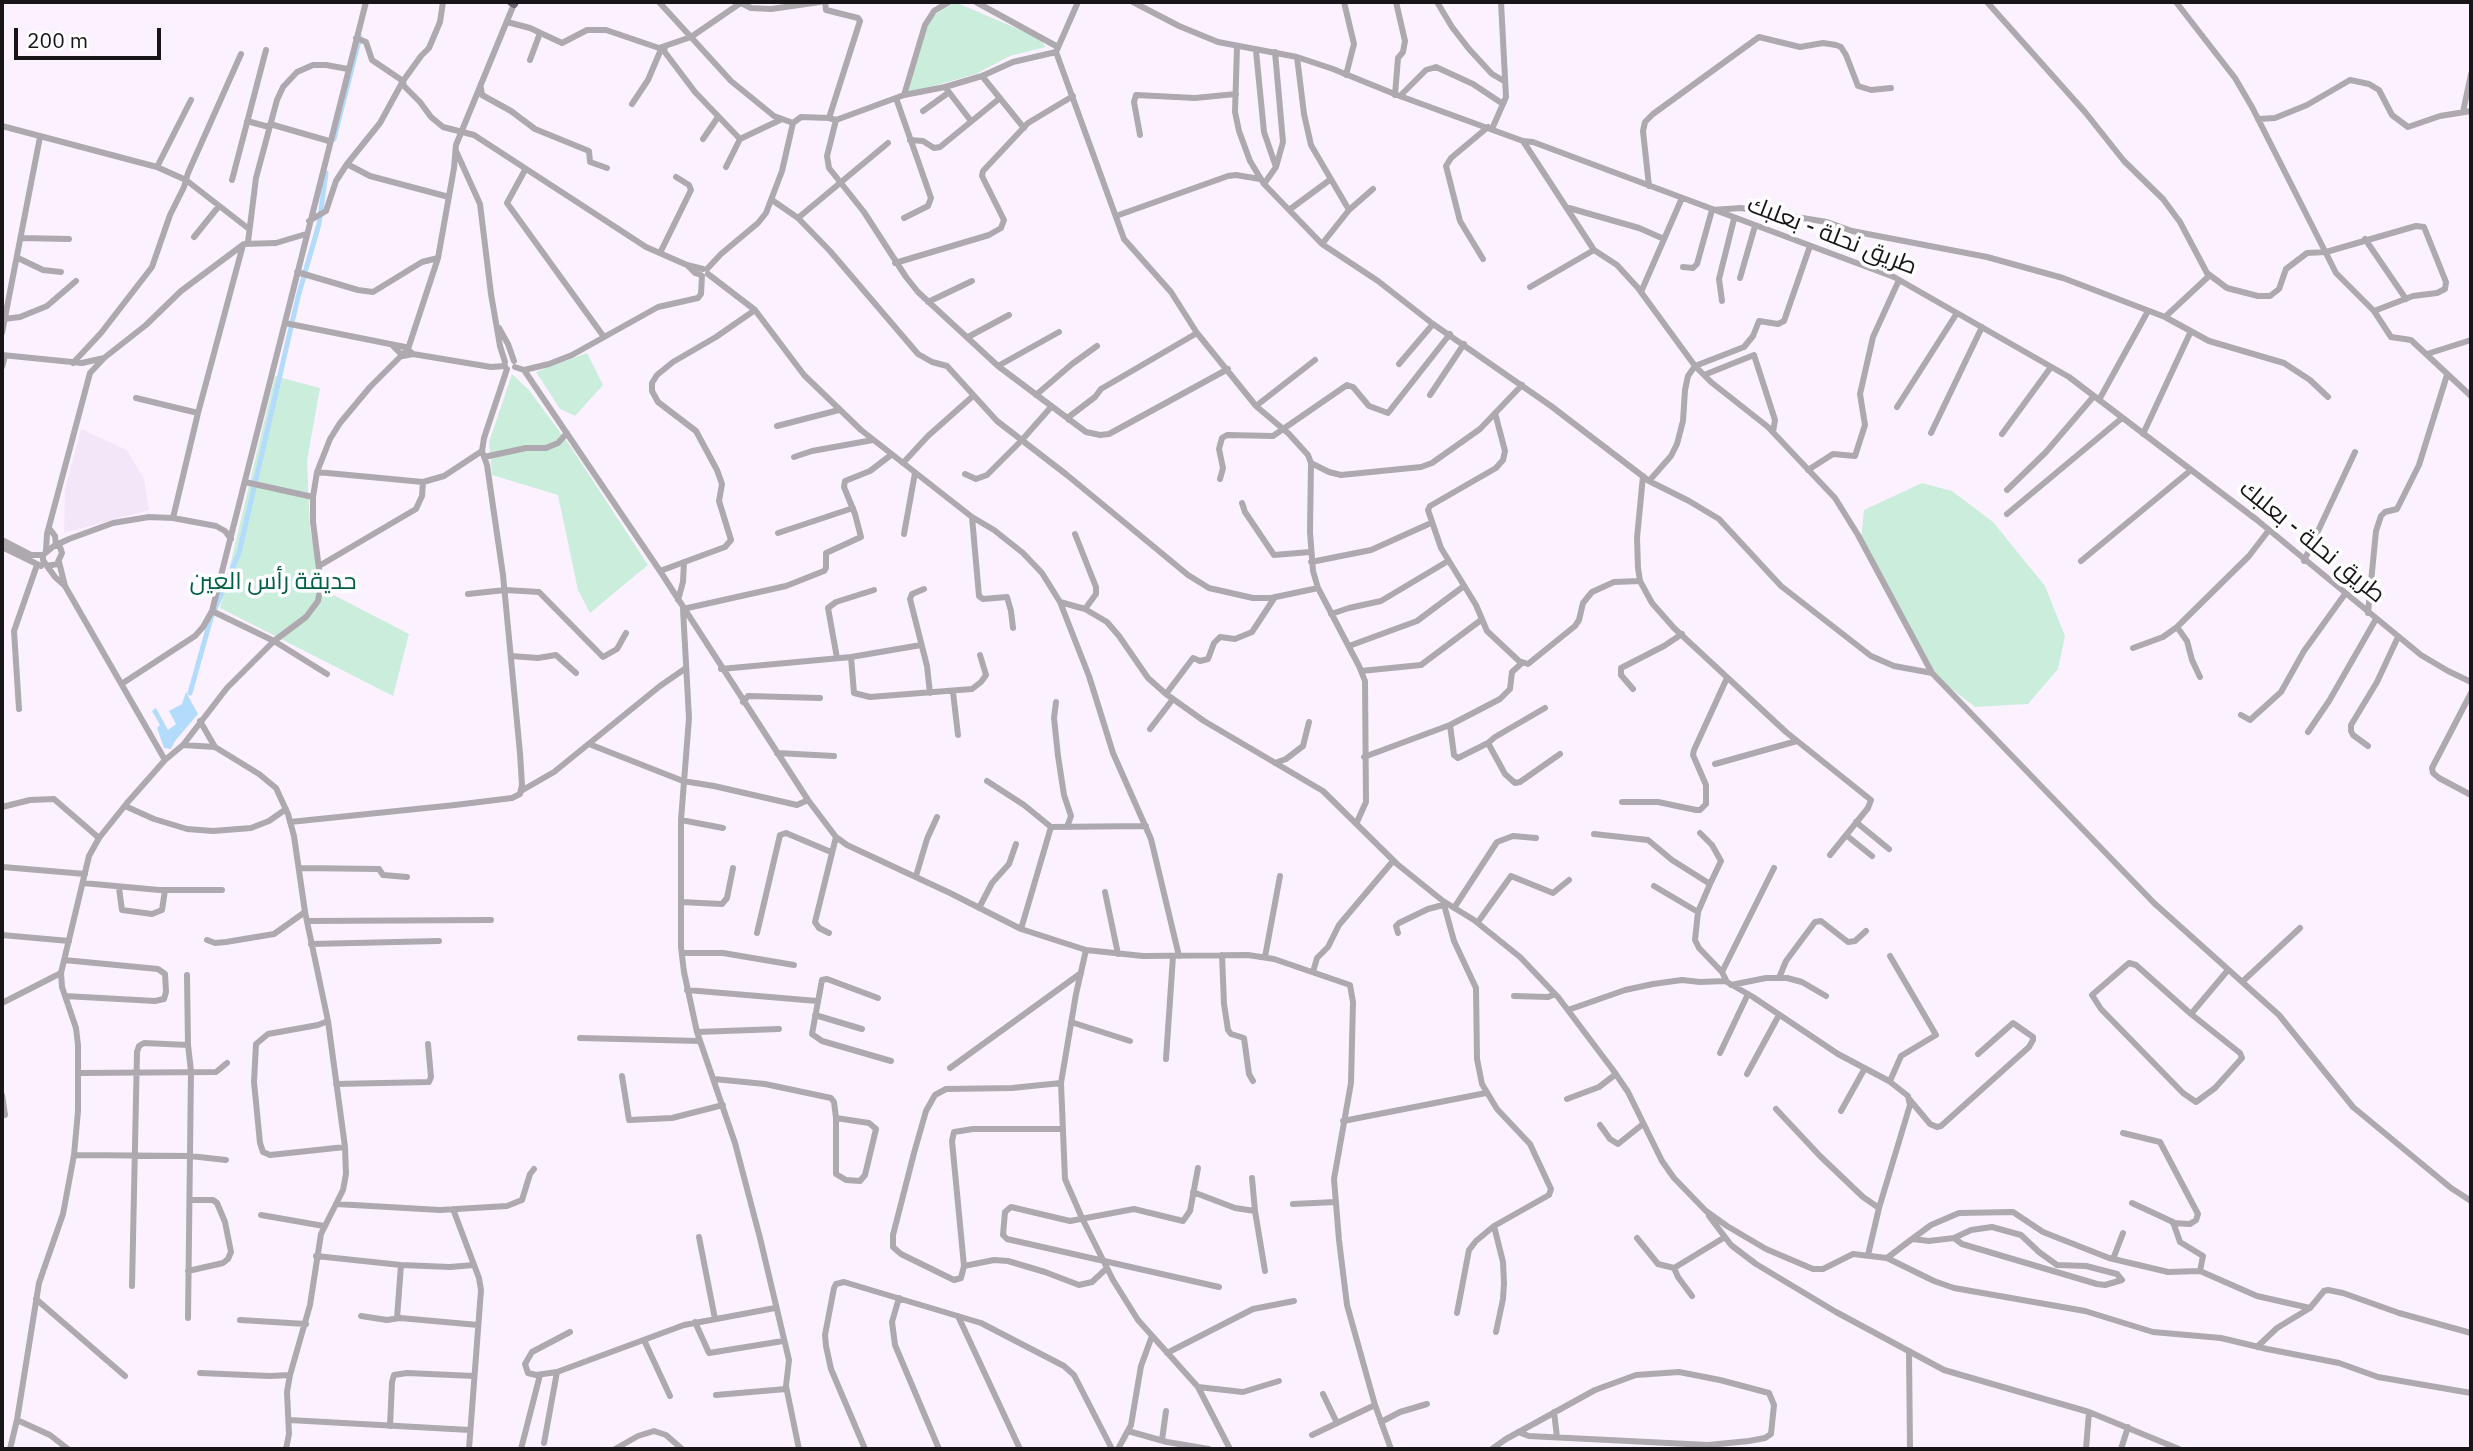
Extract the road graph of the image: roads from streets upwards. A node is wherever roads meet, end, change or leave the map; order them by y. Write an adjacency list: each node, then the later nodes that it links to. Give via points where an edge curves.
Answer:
1 (366, 2): 20 (street)
2 (443, 2): 34 (street, via 429,48)
3 (514, 2): 17 (street)
4 (659, 2): 19 (street)
5 (741, 2): 6 (street, via 751,8 771,9); 19 (street)
6 (822, 2): 50 (street, via 827,10 860,21)
7 (949, 2): 41 (street, via 934,11 925,25)
8 (976, 2): 24 (street)
9 (1078, 2): 24 (street)
10 (1344, 2): 31 (street, via 1354,44)
11 (1396, 2): 40 (street, via 1405,41 1398,58)
12 (1437, 2): 35 (street, via 1469,49)
13 (1501, 2): 35 (street)
14 (1987, 2): 122 (street, via 2124,161 2163,199)
15 (2176, 2): 51 (street, via 2235,78)
16 (1138, 3): 22 (street, طريق نحلة - بعلبك, via 1179,26)
17 (507, 22): 18 (street); 36 (street)
18 (540, 33): 21 (street, via 563,43 587,30 606,30); 29 (street)
19 (691, 37): 21 (street); 52 (street, via 731,81)
20 (361, 39): 30 (street); 34 (street, via 372,60)
21 (664, 47): 45 (street); 49 (street)
22 (1237, 47): 25 (street, طريق نحلة - بعلبك); 39 (street)
23 (266, 50): 53 (street)
24 (1057, 50): 33 (street); 42 (street)
25 (1256, 51): 26 (street, طريق نحلة - بعلبك); 74 (street, via 1264,132)
26 (1275, 52): 28 (street, طريق نحلة - بعلبك); 74 (street, via 1283,142)
27 (241, 54): 79 (street)
28 (1297, 57): 31 (street, طريق نحلة - بعلبك); 78 (street, via 1306,128)
29 (530, 60)
30 (348, 69): 56 (street, via 320,65 298,72 283,87); 67 (street)
31 (1346, 75): 40 (street, طريق نحلة - بعلبك)
32 (2471, 75): 48 (street)
33 (982, 76): 38 (street); 43 (street)
34 (403, 81): 60 (street, via 431,117); 71 (street, via 380,123)
35 (1504, 81): 46 (street)
36 (481, 86): 61 (street); 75 (street, via 482,95 535,129 589,151 590,162)
37 (1891, 88): 83 (street, via 1858,86 1846,55 1836,45 1800,47 1759,37 1645,122)
38 (947, 90): 41 (street); 47 (street); 54 (street)
39 (1236, 94): 62 (street, via 1136,95); 81 (street, via 1239,131)
40 (1398, 95): 46 (street, via 1426,69 1436,67); 59 (street, طريق نحلة - بعلبك)
41 (900, 96): 50 (street); 66 (street)
42 (1073, 96): 58 (street); 93 (street)
43 (1000, 98): 54 (street); 58 (street)
44 (191, 100): 72 (street)
45 (632, 104)
46 (1503, 104): 59 (street)
47 (923, 111)
48 (2467, 112): 51 (street, via 2408,127 2392,116 2379,90 2350,80 2307,105 2275,118)
49 (718, 117): 64 (street); 65 (street)
50 (832, 119): 55 (street, via 801,117); 82 (street, via 827,160)
51 (2258, 119): 110 (street)
52 (780, 120): 55 (street); 65 (street)
53 (247, 121): 56 (street); 80 (street)
54 (971, 121): 66 (street, via 938,148)
55 (793, 122): 87 (street)
56 (270, 125): 67 (street); 99 (street)
57 (2, 126): 63 (street)
58 (1024, 128): 116 (street, via 982,173 1004,220 1001,228)
59 (1490, 128): 68 (street, طريق نحلة - بعلبك); 114 (street, via 1446,166 1460,221)
60 (447, 129): 61 (street); 70 (street)
61 (462, 131): 70 (street); 76 (street)
62 (1140, 135)
63 (40, 137): 72 (street); 102 (street)
64 (703, 139)
65 (740, 139): 73 (street)
66 (910, 140): 95 (street, via 931,201)
67 (329, 141): 97 (street)
68 (1523, 141): 83 (street, طريق نحلة - بعلبك); 89 (street)
69 (888, 143): 82 (street)
70 (455, 146): 85 (street); 164 (street, via 480,204 500,346)
71 (347, 164): 85 (street, via 370,176); 97 (street, via 326,211)
72 (157, 167): 79 (street)
73 (726, 167)
74 (1276, 167): 81 (street)
75 (607, 168)
76 (526, 170): 111 (street); 147 (street, via 507,203)
77 (676, 177): 111 (street, via 691,189)
78 (1331, 179): 91 (street); 92 (street)
79 (186, 180): 88 (street); 161 (street, via 152,267)
80 (232, 180)
81 (1262, 182): 91 (street); 93 (street, via 1227,176)
82 (840, 183): 94 (street); 116 (street)
83 (1649, 186): 86 (street, طريق نحلة - بعلبك)
84 (1373, 189): 92 (street)
85 (449, 197): 113 (street)
86 (1682, 198): 90 (street, طريق نحلة - بعلبك); 104 (street)
87 (772, 200): 94 (street); 120 (street, via 758,223)
88 (219, 206): 99 (street); 101 (street)
89 (1567, 207): 104 (street); 109 (street)
90 (1712, 209): 96 (street, طريق نحلة - بعلبك); 117 (street, via 1697,264); 133 (street, via 1741,208 1820,221 1986,257 2063,278)
91 (1289, 210): 107 (street)
92 (1349, 210): 107 (street)
93 (1116, 216): 145 (street, via 1130,248 1171,292)
94 (798, 218): 177 (street, via 918,354 947,366)
95 (904, 218)
96 (1734, 219): 98 (street, طريق نحلة - بعلبك); 130 (street, via 1719,279)
97 (309, 221): 100 (street)
98 (1755, 226): 108 (street, طريق نحلة - بعلبك); 123 (street)
99 (249, 229): 106 (street)
100 (306, 234): 106 (street, via 276,243); 121 (street)
101 (194, 237)
102 (22, 238): 103 (street); 112 (street)
103 (69, 239)
104 (1664, 239): 128 (street)
105 (2365, 239): 110 (street); 129 (street); 129 (street, via 2424,227 2446,287 2442,292)
106 (246, 243): 158 (street, via 181,291); 186 (street)
107 (1322, 244): 140 (street)
108 (1810, 246): 124 (street, طريق نحلة - بعلبك); 154 (street, via 1784,321 1759,321 1749,343)
109 (1594, 250): 127 (street); 128 (street, via 1617,265)
110 (2326, 252): 122 (street, via 2312,252 2295,261 2270,296 2227,288); 134 (street, via 2336,273)
111 (660, 253): 120 (street, via 695,273)
112 (18, 258): 119 (street, via 43,270); 138 (street)
113 (438, 258): 115 (street); 118 (street)
114 (1483, 259)
115 (422, 262): 118 (street); 121 (street, via 373,292)
116 (895, 263): 131 (street)
117 (1683, 267)
118 (435, 269): 153 (street)
119 (61, 272)
120 (705, 273): 132 (street); 147 (street, via 698,298 659,307)
121 (303, 274): 139 (street)
122 (2209, 276): 137 (street)
123 (1740, 278)
124 (1899, 280): 135 (street, طريق نحلة - بعلبك); 205 (street, via 1873,337 1860,394 1865,425 1855,456 1833,454)
125 (76, 281): 138 (street, via 47,306)
126 (972, 281): 131 (street)
127 (1530, 287)
128 (1641, 292): 166 (street)
129 (2406, 299): 134 (street)
130 (1722, 301)
131 (928, 302): 148 (street)
132 (755, 310): 185 (street, via 797,366); 244 (street, via 673,362 652,383 658,402 696,431 722,484 719,501 730,543)
133 (2148, 311): 137 (street); 181 (street)
134 (2374, 311): 155 (street, via 2391,337 2408,338)
135 (1957, 313): 141 (street, طريق نحلة - بعلبك); 184 (street)
136 (1009, 315): 148 (street)
137 (2165, 317): 142 (street)
138 (4, 319): 143 (street)
139 (292, 324): 151 (street); 212 (street)
140 (1433, 324): 146 (street); 163 (street)
141 (1983, 327): 168 (street, طريق نحلة - بعلبك); 194 (street)
142 (2191, 331): 179 (street, via 2284,363); 196 (street)
143 (2, 332)
144 (1059, 332): 165 (street)
145 (1197, 333): 169 (street); 189 (street, via 1101,389)
146 (1450, 334): 150 (street); 191 (street, via 1388,413 1369,406 1349,384)
147 (604, 337): 170 (street, via 557,361)
148 (968, 337): 165 (street)
149 (2471, 340): 155 (street)
150 (1464, 344): 174 (street); 176 (street)
151 (393, 346): 153 (street); 157 (street)
152 (1097, 346): 175 (street)
153 (409, 348): 157 (street); 164 (street, via 491,367)
154 (1739, 350): 159 (street); 166 (street)
155 (2427, 354): 172 (street)
156 (3, 355): 161 (street); 167 (street)
157 (400, 356): 207 (street, via 340,423)
158 (104, 358): 162 (street); 171 (street)
159 (1743, 358): 173 (street); 192 (street, via 1753,355 1757,359 1775,420)
160 (1315, 360): 182 (street)
161 (73, 363): 162 (street)
162 (82, 363): 171 (street)
163 (1399, 364)
164 (509, 365): 170 (street); 200 (street, via 484,438)
165 (998, 366): 175 (street)
166 (1695, 366): 173 (street); 211 (street, via 1688,376 1677,444)
167 (2, 367)
168 (2051, 367): 181 (street, طريق نحلة - بعلبك); 195 (street)
169 (1228, 369): 182 (street); 189 (street, via 1109,434 1086,432)
170 (524, 370): 193 (street)
171 (90, 373): 225 (street)
172 (2447, 374): 178 (street); 265 (street, via 2419,465 2397,509 2381,516 2376,531)
173 (1704, 375): 192 (street)
174 (1522, 385): 187 (street); 211 (street)
175 (1036, 395): 183 (street)
176 (1430, 395)
177 (973, 396): 198 (street); 203 (street)
178 (2471, 396)
179 (2328, 397)
180 (136, 398): 186 (street)
181 (2096, 398): 188 (street, طريق نحلة - بعلبك); 214 (street)
182 (1256, 406): 191 (street)
183 (1051, 407): 189 (street); 198 (street)
184 (1897, 407)
185 (839, 410): 190 (street); 197 (street)
186 (198, 413): 221 (street)
187 (1495, 413): 204 (street, via 1446,455 1421,467 1341,475); 222 (street, via 1503,460 1430,506)
188 (2122, 418): 196 (street, طريق نحلة - بعلبك); 218 (street)
189 (1069, 420)
190 (777, 426)
191 (1283, 430): 204 (street); 210 (street, via 1273,436 1222,438)
192 (1773, 432): 205 (street)
193 (566, 433): 200 (street, via 546,448); 249 (street)
194 (1931, 433)
195 (2002, 434)
196 (2143, 434): 206 (street, طريق نحلة - بعلبك)
197 (873, 440): 201 (street); 202 (street)
198 (1022, 440): 209 (street, via 983,477); 259 (street, via 1201,584 1241,597)
199 (2355, 452): 242 (street)
200 (483, 454): 213 (street); 255 (street)
201 (891, 455): 203 (street); 217 (street, via 870,471 845,481)
202 (794, 457)
203 (903, 463): 208 (street)
204 (1311, 463): 236 (street)
205 (1808, 470): 289 (street, via 1850,520)
206 (2191, 470): 224 (street, طريق نحلة - بعلبك); 241 (street)
207 (317, 472): 213 (street); 215 (street)
208 (915, 473): 220 (street); 227 (street)
209 (965, 474)
210 (1220, 479)
211 (1646, 479): 250 (street, via 1637,538); 289 (street, via 1719,519 1781,586 1871,656)
212 (247, 482): 215 (street); 219 (street)
213 (423, 482): 248 (street, via 420,504 410,514)
214 (2007, 490)
215 (313, 496): 248 (street)
216 (1242, 503): 236 (street, via 1273,555)
217 (853, 508): 226 (street); 262 (street, via 860,538 826,553 824,571 786,586)
218 (2007, 514)
219 (236, 517): 223 (street); 231 (street)
220 (972, 517): 261 (street, via 1023,553); 270 (street, via 978,596 1007,597)
221 (173, 518): 223 (street); 229 (street, via 125,520)
222 (1431, 523): 240 (street); 245 (street, via 1371,551)
223 (216, 526): 231 (street)
224 (2269, 530): 242 (street, طريق نحلة - بعلبك); 269 (street, via 2249,556)
225 (51, 531): 230 (street); 233 (street); 238 (street)
226 (778, 533)
227 (904, 534)
228 (1075, 534): 263 (street, via 1096,587)
229 (78, 536): 230 (street); 239 (street)
230 (69, 538): 233 (street)
231 (231, 538): 264 (street)
232 (2, 540): 235 (street)
233 (56, 545): 238 (street); 239 (street)
234 (2, 547): 235 (street)
235 (16, 551): 237 (street, via 11,556); 238 (street); 246 (street)
236 (1310, 552): 245 (street)
237 (2, 553)
238 (45, 553): 247 (street)
239 (62, 553): 243 (street)
240 (1448, 561): 252 (street); 266 (street, via 1381,601)
241 (2081, 561)
242 (2305, 561): 258 (street, طريق نحلة - بعلبك)
243 (59, 562): 247 (street); 251 (street)
244 (684, 562): 249 (street); 260 (street)
245 (1311, 562): 253 (street)
246 (37, 565): 247 (street); 305 (street, via 14,631)
247 (46, 565): 251 (street)
248 (319, 566): 275 (street, via 321,586 314,607)
249 (660, 571): 260 (street)
250 (1640, 581): 273 (street, via 1651,603); 284 (street, via 1614,582 1592,592 1575,626 1531,662)
251 (65, 586): 294 (street)
252 (1464, 586): 268 (street); 278 (street, via 1417,621)
253 (1318, 588): 259 (street); 266 (street)
254 (924, 589): 277 (street, via 910,599)
255 (505, 590): 257 (street); 272 (street, via 540,592 603,657 617,649); 281 (street)
256 (874, 590): 283 (street, via 828,608)
257 (468, 594)
258 (2345, 594): 265 (street, طريق نحلة - بعلبك); 306 (street, via 2281,692 2250,720)
259 (1275, 597): 298 (street, via 1252,632 1235,639 1220,637 1208,659 1200,662 1193,658)
260 (678, 600): 262 (street)
261 (1060, 602): 263 (street); 342 (street, via 1113,753)
262 (683, 609): 271 (street); 276 (street)
263 (1085, 609): 298 (street, via 1107,622 1148,678)
264 (212, 611): 275 (street); 294 (street, via 195,636)
265 (2368, 613): 267 (street, طريق نحلة - بعلبك)
266 (1331, 614): 278 (street)
267 (2376, 619): 274 (street, طريق نحلة - بعلبك); 311 (street)
268 (1481, 620): 284 (street); 287 (street, via 1421,665)
269 (2177, 626): 279 (street, via 2163,637); 291 (street, via 2188,641)
270 (1013, 628)
271 (698, 632): 276 (street); 286 (street)
272 (626, 633)
273 (1682, 634): 292 (street); 295 (street, via 1621,668)
274 (2398, 637): 293 (street, طريق نحلة - بعلبك, via 2434,664); 317 (street, via 2351,725 2353,735)
275 (270, 639): 290 (street); 307 (street)
276 (684, 639): 285 (street)
277 (921, 645): 282 (street); 297 (street)
278 (1349, 646): 287 (street)
279 (2133, 648)
280 (980, 655): 296 (street, via 986,676 972,689)
281 (511, 656): 288 (street, via 556,655); 328 (street)
282 (851, 657): 283 (street); 297 (street, via 857,695)
283 (837, 658): 286 (street)
284 (1522, 663): 309 (street, via 1511,674 1504,695)
285 (686, 668): 314 (street); 326 (street, via 689,718)
286 (721, 669): 302 (street)
287 (1361, 671): 322 (street, via 1365,681)
288 (576, 673)
289 (1932, 673): 401 (street, via 2154,903)
290 (327, 674)
291 (2200, 677)
292 (1727, 678): 313 (street); 331 (street, via 1693,750 1706,785 1706,804 1696,810 1658,802)
293 (2471, 682)
294 (123, 683): 323 (street)
295 (1633, 689)
296 (953, 692): 297 (street); 312 (street)
297 (930, 693)
298 (1166, 694): 301 (street)
299 (2471, 694): 329 (street, via 2432,768 2433,774)
300 (820, 698): 302 (street, via 748,696)
301 (1173, 699): 310 (street); 324 (street)
302 (743, 702): 319 (street)
303 (1056, 702): 341 (street, via 1063,795 1071,816)
304 (1545, 708): 315 (street)
305 (19, 709)
306 (2241, 715)
307 (200, 721): 316 (street); 318 (street)
308 (1309, 722): 324 (street, via 1303,746)
309 (1450, 725): 315 (street, via 1455,757); 322 (street)
310 (1150, 729)
311 (2308, 732)
312 (958, 735)
313 (1797, 741): 325 (street); 339 (street, via 1871,800)
314 (589, 744): 326 (street); 328 (street)
315 (1488, 744): 320 (street, via 1515,783)
316 (183, 745): 318 (street); 323 (street)
317 (2368, 746)
318 (215, 747): 334 (street, via 270,782)
319 (777, 753): 321 (street); 330 (street)
320 (1560, 754)
321 (834, 756)
322 (1364, 757): 338 (street, via 1366,802)
323 (165, 760): 332 (street)
324 (1275, 763): 338 (street, via 1323,790)
325 (1715, 764)
326 (683, 781): 330 (street, via 797,805); 336 (street)
327 (987, 781): 340 (street)
328 (521, 791): 337 (street, via 517,797 455,806)
329 (2471, 794)
330 (808, 800): 347 (street)
331 (1622, 802)
332 (125, 806): 334 (street, via 165,822 213,831 251,828); 348 (street)
333 (2, 807): 348 (street, via 54,799)
334 (286, 809): 337 (street)
335 (937, 817): 361 (street)
336 (681, 820): 343 (street); 372 (street)
337 (290, 821): 357 (street)
338 (1357, 822): 355 (street)
339 (1856, 822): 346 (street); 351 (street)
340 (1051, 827): 341 (street); 382 (street)
341 (1067, 827): 342 (street)
342 (1146, 827): 395 (street)
343 (723, 828)
344 (1700, 833): 366 (street, via 1721,860)
345 (1594, 834): 366 (street, via 1648,840)
346 (1846, 835): 353 (street); 354 (street)
347 (836, 836): 352 (street); 361 (street)
348 (99, 838): 360 (street)
349 (1536, 838): 375 (street, via 1513,835 1497,842)
350 (1016, 844): 374 (street, via 1009,864)
351 (1889, 849)
352 (831, 852): 384 (street, via 786,833 779,835); 385 (street, via 815,922)
353 (1830, 855)
354 (1872, 856)
355 (1394, 861): 373 (street); 402 (street, via 1339,925)
356 (3, 867): 360 (street)
357 (299, 868): 363 (street, via 379,869 383,876); 376 (street)
358 (733, 868): 372 (street, via 722,904)
359 (1774, 868): 403 (street)
360 (85, 874): 365 (street)
361 (916, 876): 374 (street)
362 (1280, 876): 398 (street)
363 (407, 877)
364 (1569, 880): 380 (street, via 1553,893 1511,876)
365 (83, 883): 368 (street); 389 (street)
366 (1710, 884): 377 (street)
367 (1654, 886): 377 (street)
368 (119, 888): 369 (street); 369 (street, via 122,910 152,914 162,910)
369 (165, 890): 370 (street)
370 (222, 890)
371 (1105, 892): 394 (street)
372 (681, 902): 393 (street)
373 (1443, 903): 375 (street); 386 (street, via 1399,923); 451 (street, via 1457,949 1476,988 1476,1059)
374 (979, 908): 382 (street)
375 (1454, 908): 380 (street)
376 (305, 912): 379 (street); 388 (street, via 274,934 215,943)
377 (1698, 912): 403 (street, via 1696,944)
378 (491, 920): 379 (street)
379 (307, 921): 391 (street)
380 (1478, 922): 411 (street)
381 (2300, 928): 408 (street)
382 (1021, 929): 392 (street)
383 (1866, 931): 407 (street, via 1848,942 1821,921 1815,922)
384 (757, 933)
385 (829, 933)
386 (1398, 933)
387 (2, 935): 389 (street)
388 (207, 940)
389 (69, 941): 399 (street)
390 (439, 941): 391 (street)
391 (311, 944): 423 (street)
392 (1086, 950): 394 (street); 405 (street)
393 (682, 953): 400 (street, via 723,953); 410 (street)
394 (1118, 954): 395 (street)
395 (1176, 956): 396 (street); 435 (street)
396 (1222, 956): 398 (street); 447 (street, via 1228,1030 1244,1038)
397 (1890, 956): 448 (street, via 1936,1034 1901,1056)
398 (1265, 957): 402 (street)
399 (64, 960): 404 (street); 413 (street, via 158,969 164,974 166,992 164,999 155,1001)
400 (794, 965)
401 (2228, 970): 408 (street); 420 (street)
402 (1313, 972): 460 (street, via 1350,985 1352,990 1351,1083)
403 (1722, 972): 409 (street)
404 (61, 974): 413 (street); 418 (street)
405 (1081, 974): 424 (street); 438 (street)
406 (187, 975): 432 (street)
407 (1779, 978): 409 (street); 415 (street, via 1802,982)
408 (2242, 982): 475 (street, via 2295,1032 2353,1107)
409 (1728, 983): 412 (street); 419 (street, via 1653,984)
410 (687, 990): 417 (street); 427 (street)
411 (1555, 994): 414 (street); 419 (street)
412 (1748, 994): 422 (street); 433 (street)
413 (65, 996): 442 (street, via 76,1028)
414 (1514, 996)
415 (1826, 996)
416 (878, 998): 417 (street, via 824,979)
417 (817, 1002): 421 (street)
418 (2, 1003)
419 (1568, 1010): 443 (street)
420 (2192, 1014): 420 (street, via 2242,1058 2196,1102 2092,996 2129,963)
421 (815, 1015): 426 (street); 436 (street, via 812,1034 816,1038)
422 (1779, 1015): 439 (street); 444 (street)
423 (328, 1021): 450 (street); 465 (street, via 268,1034 256,1044 254,1082 260,1143 270,1155)
424 (1071, 1022): 430 (street); 449 (street)
425 (779, 1029): 427 (street)
426 (862, 1029)
427 (697, 1032): 429 (street)
428 (580, 1038): 429 (street)
429 (700, 1041): 446 (street)
430 (1130, 1041)
431 (428, 1044): 450 (street, via 430,1082)
432 (188, 1045): 440 (street, via 141,1044); 441 (street)
433 (1720, 1053)
434 (1978, 1054): 454 (street, via 2013,1023 2033,1037 2029,1047 1941,1126 1930,1124)
435 (1166, 1059)
436 (891, 1061)
437 (227, 1063): 441 (street, via 218,1072)
438 (950, 1068)
439 (1865, 1068): 448 (street); 457 (street)
440 (137, 1071): 441 (street); 442 (street); 467 (street)
441 (191, 1071): 468 (street)
442 (79, 1073): 466 (street)
443 (1616, 1074): 453 (street, via 1599,1087); 461 (street)
444 (1747, 1074)
445 (622, 1076): 455 (street, via 632,1120 672,1118)
446 (714, 1079): 455 (street); 459 (street, via 831,1098)
447 (1253, 1081)
448 (1890, 1081): 454 (street)
449 (1061, 1083): 463 (street); 502 (street, via 946,1089 931,1101 892,1244 901,1254 954,1280 961,1278)
450 (336, 1084): 465 (street)
451 (1486, 1093): 460 (street); 488 (street, via 1527,1140 1551,1189 1549,1195)
452 (2, 1095): 458 (street)
453 (1567, 1099)
454 (1910, 1100): 480 (street)
455 (723, 1105): 515 (street, via 749,1191)
456 (1776, 1109): 480 (street)
457 (1841, 1111)
458 (5, 1115)
459 (836, 1118): 459 (street, via 869,1123 876,1129 860,1181 836,1174)
460 (1343, 1121): 476 (street, via 1334,1179)
461 (1643, 1124): 462 (street, via 1618,1144); 483 (street, via 1674,1178)
462 (1600, 1125)
463 (1063, 1129): 485 (street, via 1065,1179); 502 (street, via 954,1132)
464 (2123, 1133): 486 (street, via 2160,1142 2198,1214 2190,1224)
465 (345, 1147): 478 (street, via 344,1184)
466 (74, 1155): 467 (street); 513 (street)
467 (135, 1155): 468 (street); 509 (street)
468 (190, 1156): 469 (street); 474 (street)
469 (226, 1160)
470 (1198, 1168): 473 (street)
471 (534, 1169): 481 (street, via 519,1202)
472 (1252, 1178): 482 (street)
473 (1194, 1192): 482 (street); 485 (street, via 1183,1221 1134,1209)
474 (190, 1200): 507 (street); 507 (street, via 217,1202 231,1252 223,1263)
475 (2471, 1201)
476 (1336, 1202): 479 (street); 550 (street, via 1347,1305)
477 (2132, 1203): 486 (street)
478 (336, 1204): 481 (street); 487 (street)
479 (1293, 1204)
480 (1879, 1208): 495 (street)
481 (453, 1209): 501 (street)
482 (1255, 1211): 506 (street)
483 (1706, 1211): 491 (street); 495 (street, via 1755,1244 1813,1269 1823,1269 1853,1254)
484 (261, 1215): 487 (street)
485 (1082, 1218): 498 (street); 498 (street, via 1070,1221 1010,1208 1003,1235)
486 (2173, 1223): 508 (street, via 2180,1242 2203,1256)
487 (324, 1226): 496 (street)
488 (1494, 1226): 517 (street, via 1469,1250); 528 (street, via 1504,1283)
489 (2123, 1233): 499 (street)
490 (699, 1237): 522 (street)
491 (1725, 1237): 504 (street); 534 (street, via 1756,1264)
492 (1637, 1238): 504 (street, via 1658,1264)
493 (1954, 1238): 494 (street); 505 (street); 505 (street, via 1981,1227 2012,1231)
494 (1912, 1240): 497 (street); 499 (street, via 1931,1225 1959,1213 2007,1211 2054,1237)
495 (1868, 1255): 497 (street)
496 (316, 1256): 500 (street); 525 (street)
497 (1887, 1258): 533 (street, via 1954,1288 2085,1311 2153,1332 2221,1338)
498 (1101, 1259): 503 (street); 510 (street)
499 (2113, 1259): 508 (street, via 2168,1272)
500 (401, 1265): 501 (street); 521 (street)
501 (474, 1265): 526 (street, via 481,1285)
502 (964, 1266): 503 (street, via 1008,1261 1079,1285 1092,1282)
503 (1107, 1268): 530 (street)
504 (1674, 1268): 511 (street)
505 (2056, 1268): 505 (street, via 2086,1266 2118,1274 2122,1280 2097,1284)
506 (1265, 1270)
507 (188, 1271): 520 (street)
508 (2200, 1271): 516 (street, via 2257,1296)
509 (132, 1286)
510 (1219, 1287)
511 (1692, 1296)
512 (899, 1298): 519 (street); 577 (street, via 851,1283 834,1288 825,1346); 578 (street, via 892,1322 895,1345)
513 (36, 1299): 540 (street); 554 (street)
514 (1294, 1301): 535 (street, via 1253,1309)
515 (775, 1308): 522 (street); 532 (street)
516 (2310, 1308): 529 (street, via 2328,1290); 533 (street)
517 (1457, 1312)
518 (361, 1316): 521 (street)
519 (958, 1316): 579 (street); 580 (street, via 1002,1332 1069,1370)
520 (188, 1318)
521 (397, 1318): 526 (street)
522 (715, 1319): 524 (street)
523 (240, 1320): 525 (street)
524 (695, 1322): 531 (street); 532 (street, via 709,1353)
525 (306, 1324): 538 (street)
526 (478, 1325): 541 (street)
527 (570, 1332): 539 (street, via 530,1354 526,1371)
528 (1496, 1332)
529 (2471, 1333)
530 (1152, 1336): 535 (street); 561 (street)
531 (644, 1340): 536 (street); 548 (street)
532 (783, 1341): 544 (street, via 789,1360)
533 (2257, 1347): 545 (street, via 2339,1363 2378,1377)
534 (1909, 1351): 553 (street, via 1944,1370); 587 (street)
535 (1167, 1353): 543 (street)
536 (557, 1372): 539 (street); 566 (street)
537 (200, 1373): 538 (street)
538 (290, 1375): 555 (street)
539 (540, 1375): 573 (street)
540 (125, 1376)
541 (474, 1376): 558 (street, via 394,1375); 560 (street)
542 (1279, 1381): 543 (street, via 1243,1392)
543 (1198, 1387): 583 (street)
544 (786, 1389): 547 (street); 576 (street)
545 (2471, 1393)
546 (1323, 1394): 557 (street)
547 (716, 1395)
548 (670, 1396)
549 (1427, 1404): 556 (street)
550 (1375, 1405): 556 (street); 557 (street)
551 (1166, 1412): 565 (street)
552 (1554, 1412): 562 (street); 564 (street); 568 (street, via 1617,1380 1643,1374 1701,1376 1771,1395 1774,1422 1769,1436)
553 (2089, 1412): 559 (street); 588 (street)
554 (18, 1420): 569 (street); 570 (street)
555 (289, 1420): 558 (street); 571 (street)
556 (1381, 1422): 584 (street)
557 (1337, 1423): 563 (street)
558 (390, 1426): 560 (street)
559 (2128, 1427): 589 (street); 590 (street)
560 (470, 1430): 572 (street)
561 (1128, 1431): 565 (street); 581 (street)
562 (1518, 1432): 564 (street); 585 (street)
563 (1312, 1435)
564 (1557, 1437): 567 (street)
565 (1162, 1440): 582 (street)
566 (544, 1443)
567 (1667, 1443): 568 (street); 586 (street)
568 (1703, 1447)
569 (10, 1449)
570 (68, 1449)
571 (286, 1449)
572 (469, 1449)
573 (521, 1449)
574 (615, 1449): 575 (street, via 654,1431)
575 (682, 1449)
576 (799, 1449)
577 (865, 1449)
578 (939, 1449)
579 (1020, 1449)
580 (1112, 1449)
581 (1118, 1449)
582 (1209, 1449)
583 (1230, 1449)
584 (1391, 1449)
585 (1492, 1449)
586 (1661, 1449)
587 (1910, 1449)
588 (2086, 1449)
589 (2121, 1449)
590 (2179, 1449)

